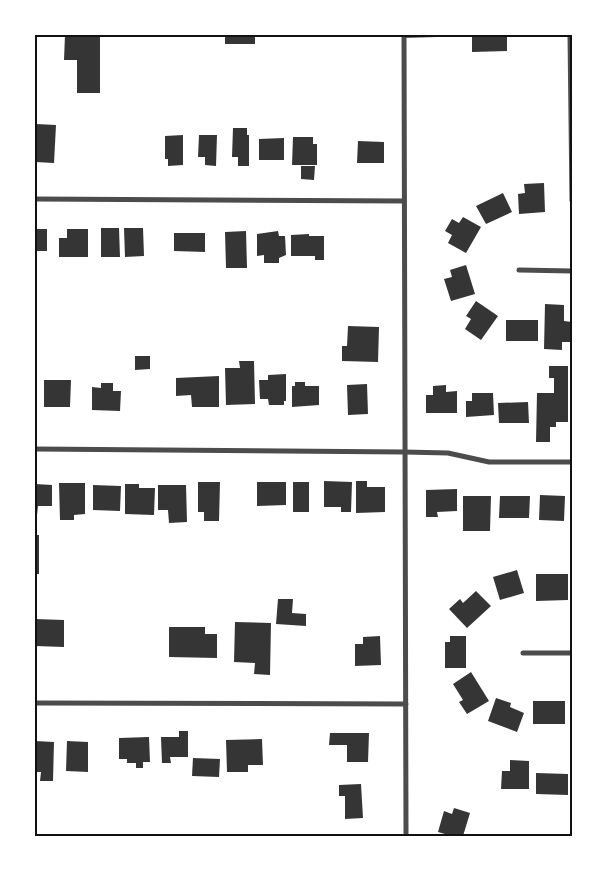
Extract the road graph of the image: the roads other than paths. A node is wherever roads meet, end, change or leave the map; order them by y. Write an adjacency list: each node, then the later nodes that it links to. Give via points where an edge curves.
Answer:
1 (404, 35): 2 (lane); 5 (street)
2 (437, 35)
3 (570, 35): 6 (street)
4 (35, 199): 5 (street)
5 (404, 201): 10 (street)
6 (572, 201)
7 (518, 270): 8 (street)
8 (572, 271)
9 (35, 448): 10 (street)
10 (404, 452): 11 (street, via 448,454 489,462); 15 (street)
11 (572, 462)
12 (523, 653): 13 (street)
13 (572, 653)
14 (35, 703): 15 (street)
15 (406, 704): 16 (street)
16 (406, 836)

